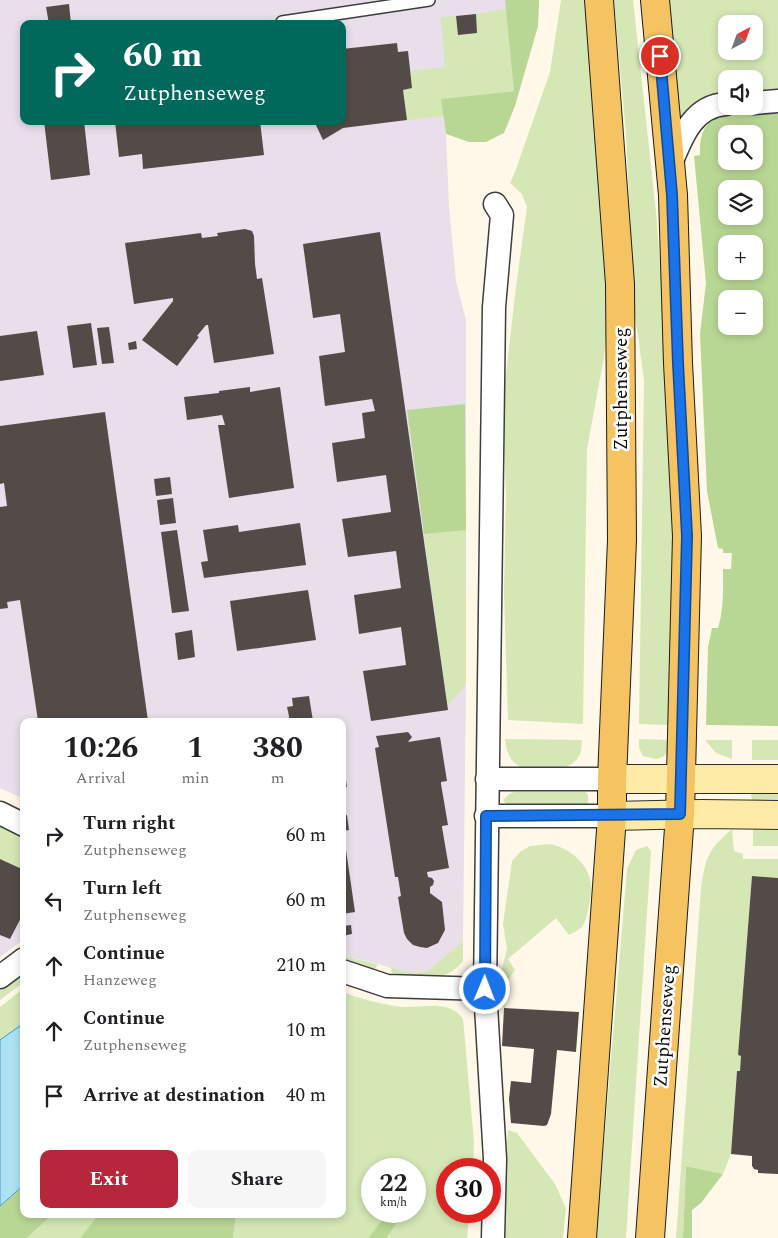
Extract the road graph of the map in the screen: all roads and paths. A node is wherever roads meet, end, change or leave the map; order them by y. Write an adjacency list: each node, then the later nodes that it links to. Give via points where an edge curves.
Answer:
1 (429, 0): 4 (lane)
2 (599, 0): 12 (main road, Zutphenseweg, via 620,284 622,540)
3 (655, 0): 8 (main road)
4 (295, 20)
5 (778, 101): 6 (street)
6 (763, 102)
7 (718, 106): 8 (street, via 710,107 695,118)
8 (670, 166): 10 (main road, Zutphenseweg, via 687,536)
9 (496, 204): 11 (street, via 502,215 494,307)
10 (681, 778): 12 (street); 13 (street); 15 (main road, Zutphenseweg)
11 (487, 779): 12 (street); 17 (street)
12 (612, 779): 18 (main road, Zutphenseweg)
13 (778, 779)
14 (0, 813): 19 (street)
15 (680, 814): 16 (street); 18 (street); 26 (main road, Zutphenseweg)
16 (778, 815)
17 (486, 816): 18 (street); 23 (street)
18 (612, 816): 25 (main road, Zutphenseweg)
19 (20, 823)
20 (20, 962): 22 (street)
21 (346, 972): 23 (street, via 387,986)
22 (0, 977)
23 (485, 989): 24 (street, via 495,1159)
24 (493, 1238)
25 (582, 1238)
26 (650, 1238)

